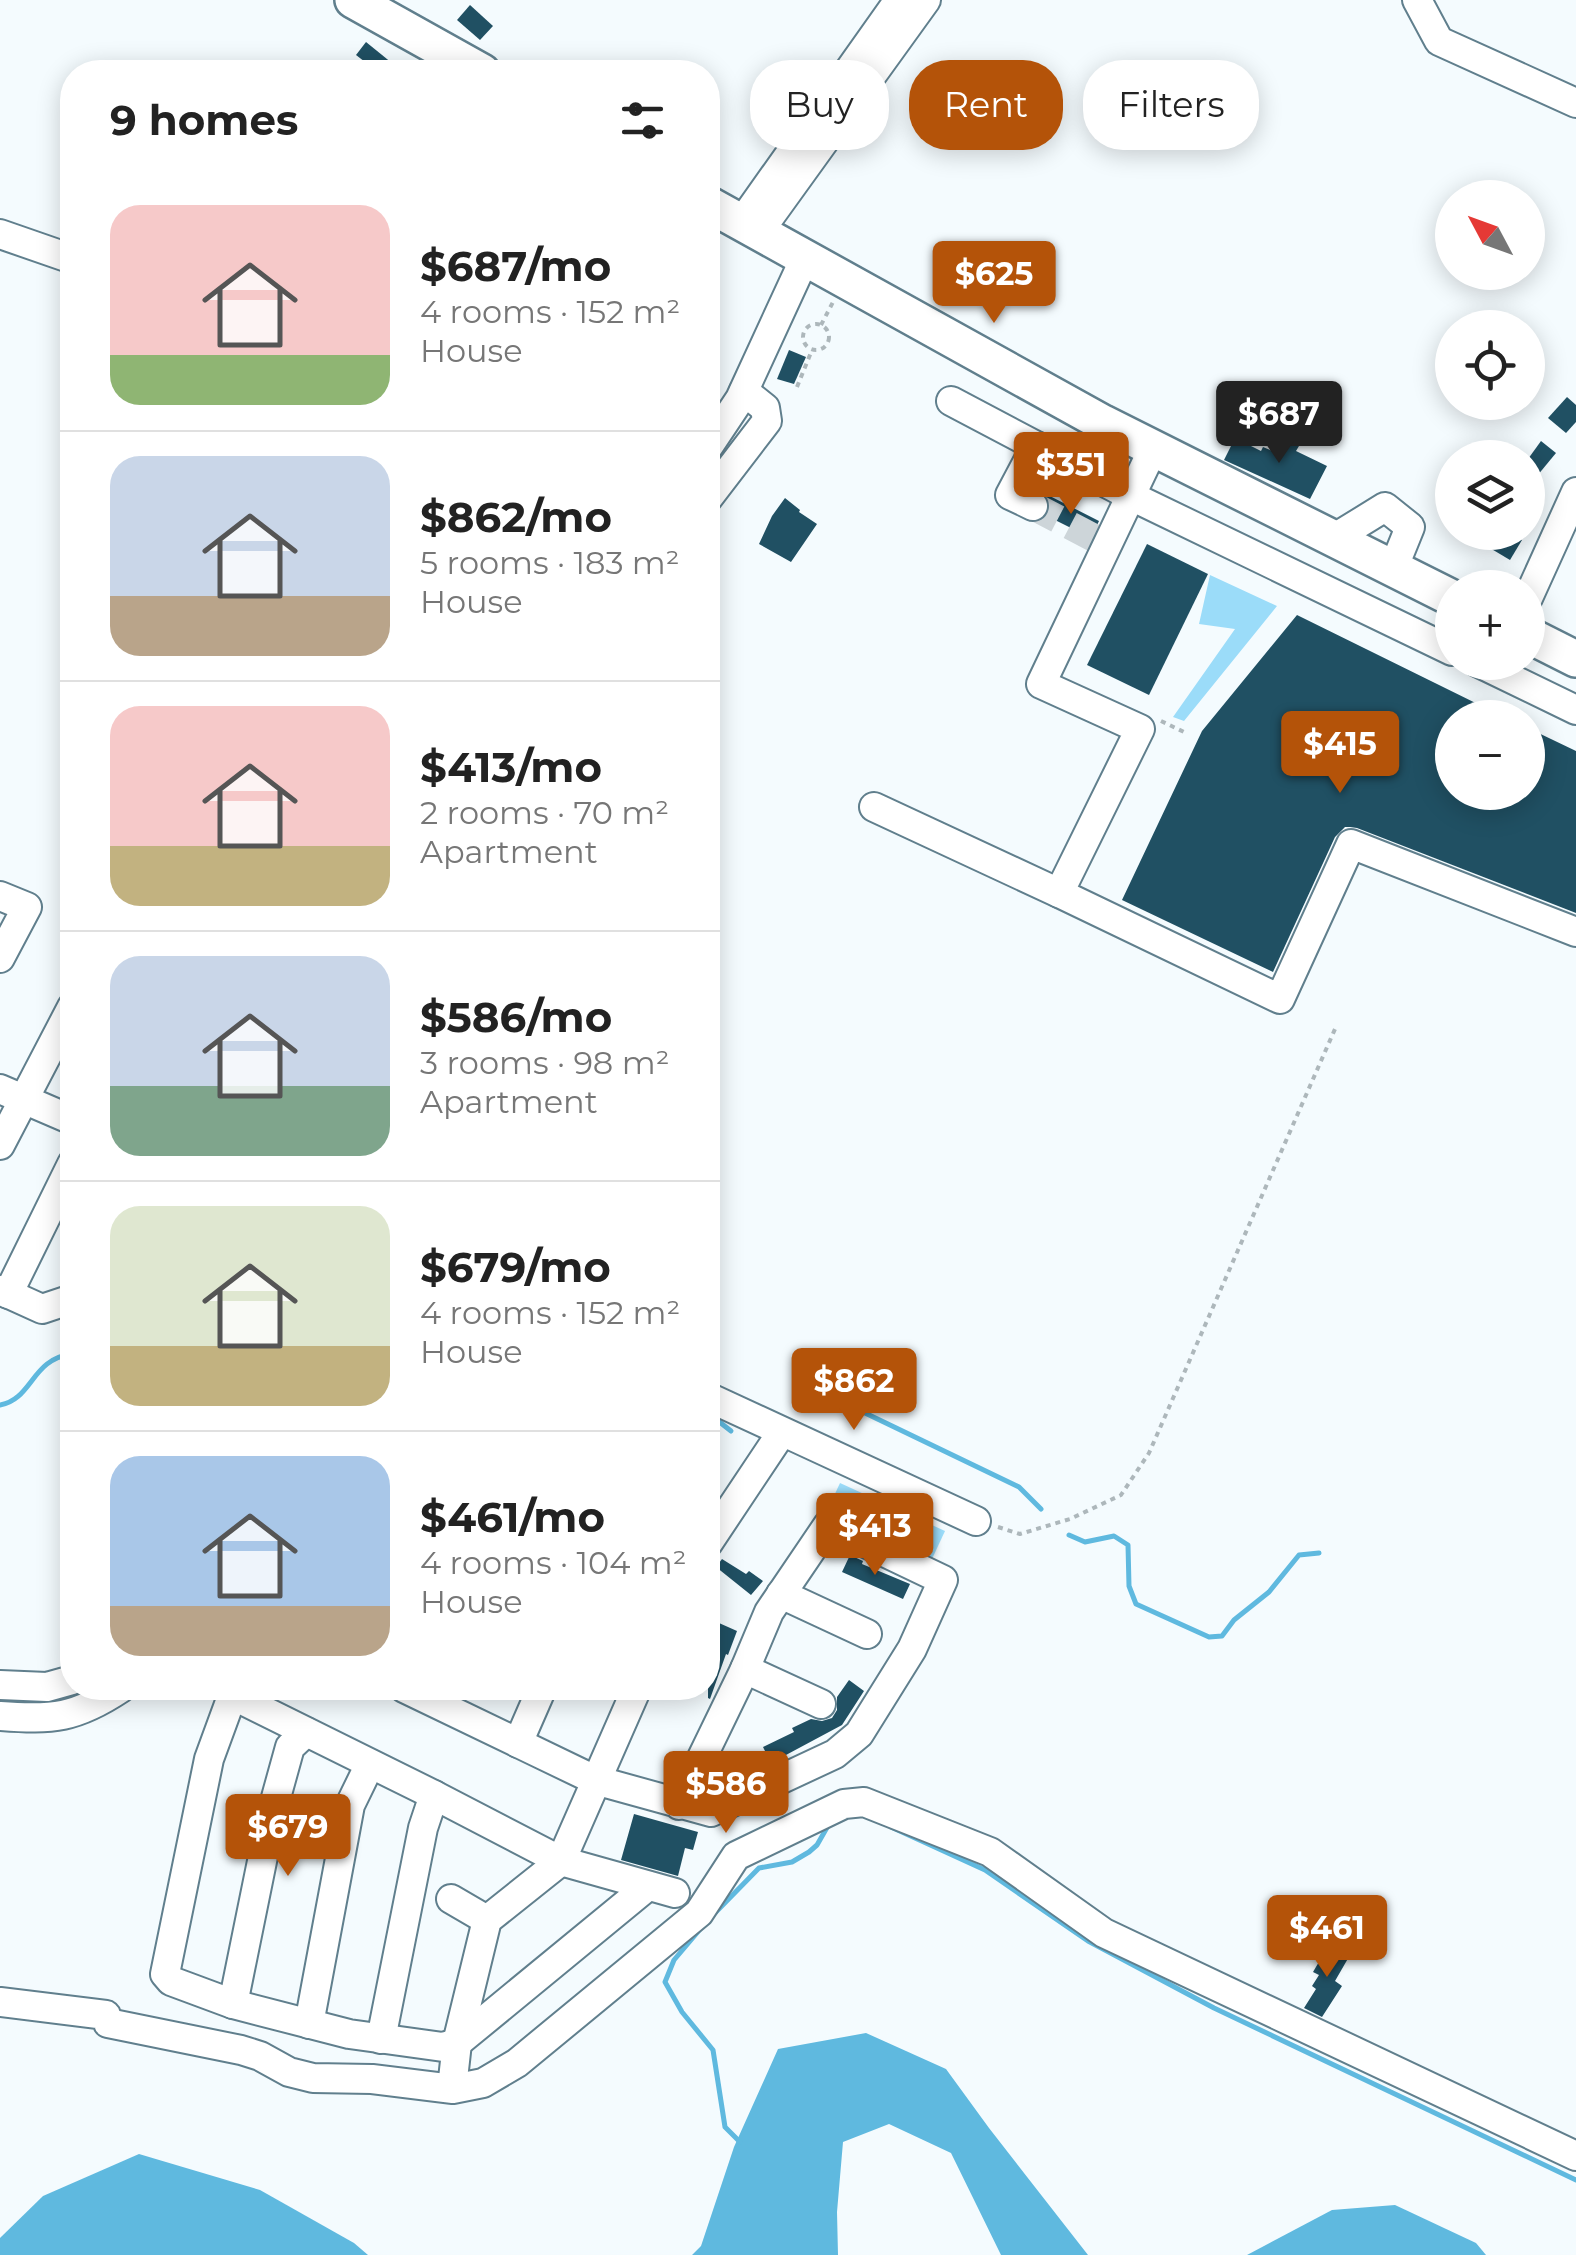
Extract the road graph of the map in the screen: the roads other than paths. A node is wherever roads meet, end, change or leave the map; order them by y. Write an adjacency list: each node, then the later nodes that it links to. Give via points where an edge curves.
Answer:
1 (354, 0): 6 (main road)
2 (876, 0): 8 (street, via 769,151)
3 (899, 0): 8 (street)
4 (926, 0): 8 (street)
5 (1417, 0): 7 (street, via 1439,40)
6 (461, 60)
7 (1576, 103)
8 (734, 219): 11 (main road)
9 (0, 234): 10 (street)
10 (60, 255)
11 (805, 258): 12 (street); 16 (main road)
12 (744, 391): 14 (street); 17 (street, via 764,408 767,421)
13 (951, 401): 15 (street)
14 (720, 431)
15 (1036, 446): 19 (street); 20 (street, via 1010,495)
16 (1152, 449): 19 (street); 21 (main road)
17 (720, 482)
18 (1576, 492): 23 (street)
19 (1130, 496): 25 (street); 31 (street, via 1101,541 1041,684 1140,729)
20 (1033, 506)
21 (1332, 539): 22 (main road); 22 (street, via 1385,507 1410,528)
22 (1393, 568): 24 (main road)
23 (1541, 570)
24 (1435, 589)
25 (1435, 643)
26 (1545, 644): 27 (main road)
27 (1576, 658)
28 (1514, 680): 29 (street)
29 (1576, 710)
30 (874, 807): 31 (street)
31 (1059, 894): 33 (street, via 1280,998 1351,844)
32 (0, 896): 34 (street, via 27,906)
33 (1576, 932)
34 (0, 958)
35 (60, 1031): 36 (street)
36 (13, 1094): 37 (street); 38 (street)
37 (60, 1115)
38 (0, 1145)
39 (60, 1187): 40 (street)
40 (4, 1292): 41 (street, via 42,1310)
41 (60, 1303)
42 (720, 1402): 43 (street)
43 (782, 1432): 44 (street); 45 (street)
44 (976, 1521)
45 (720, 1526)
46 (781, 1594): 47 (street); 48 (street); 64 (street, via 828,1525 943,1580 912,1649 859,1734 835,1754 711,1812)
47 (866, 1634)
48 (745, 1670): 57 (street); 64 (street)
49 (60, 1683): 50 (street)
50 (0, 1685)
51 (101, 1700): 58 (street, via 70,1715)
52 (231, 1700): 69 (street, via 209,1758 165,1974)
53 (250, 1700): 59 (street)
54 (451, 1700): 60 (street)
55 (537, 1700): 60 (street)
56 (632, 1700): 62 (street)
57 (821, 1704)
58 (0, 1716)
59 (306, 1732): 61 (street); 69 (street, via 290,1748 281,1780)
60 (518, 1743): 62 (street)
61 (370, 1764): 63 (street); 70 (street, via 350,1806)
62 (596, 1780): 64 (street); 65 (street)
63 (434, 1795): 65 (street); 71 (street)
64 (679, 1805)
65 (561, 1861): 67 (street); 72 (street, via 661,1890)
66 (451, 1899): 67 (street)
67 (486, 1920): 72 (street)
68 (0, 2002): 74 (street, via 106,2015 108,2023 241,2050 313,2078 453,2088 484,2083 699,1914 736,1856 844,1804 864,1802 990,1852 1104,1933)
69 (233, 2004): 70 (street)
70 (309, 2024): 71 (street)
71 (381, 2039): 72 (street)
72 (457, 2043): 73 (street)
73 (453, 2079)
74 (1576, 2156)

